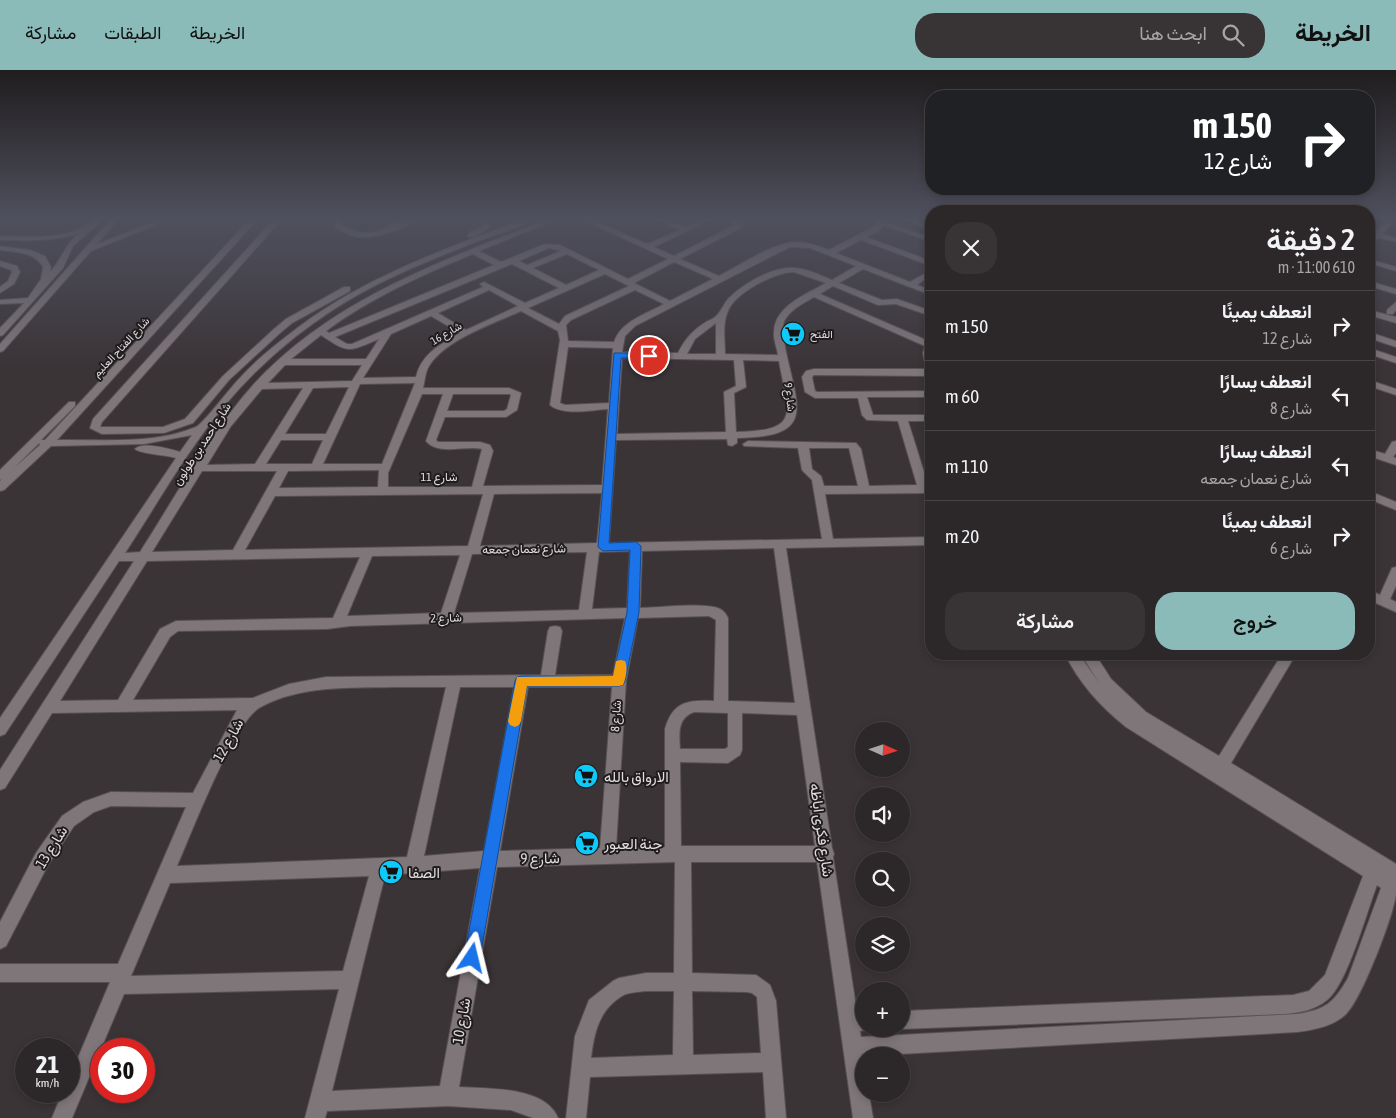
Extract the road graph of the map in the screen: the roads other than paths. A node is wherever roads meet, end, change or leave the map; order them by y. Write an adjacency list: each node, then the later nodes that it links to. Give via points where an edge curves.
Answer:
1 (14, 268): 23 (street, via 16,272)
2 (48, 268): 25 (street)
3 (58, 268): 25 (street)
4 (72, 268): 59 (street)
5 (205, 268): 95 (street, شارع الفتاح العليم)
6 (235, 268): 45 (street, via 95,428 164,430 189,421 246,358)
7 (389, 268): 45 (street)
8 (405, 268): 47 (street, شارع احمد بن طولون, via 344,300)
9 (437, 268): 52 (street, شارع احمد بن طولون, via 364,302)
10 (493, 268): 19 (street)
11 (526, 268): 30 (street)
12 (602, 268): 18 (street)
13 (657, 268): 26 (street)
14 (694, 268): 22 (street)
15 (740, 268): 22 (street)
16 (859, 268): 24 (street, شارع 9)
17 (867, 268): 27 (street)
18 (606, 270): 26 (street); 30 (street, شارع 16)
19 (471, 277): 29 (street); 52 (street)
20 (925, 277): 27 (street)
21 (0, 279): 23 (street)
22 (718, 279): 37 (street)
23 (12, 280): 31 (street); 36 (street, via 11,288)
24 (832, 283): 34 (street, شارع 9); 41 (street, via 882,303 897,301); 44 (street, via 799,271 781,272 736,295 726,305)
25 (44, 285): 35 (street)
26 (631, 285): 37 (street); 48 (street, via 568,318)
27 (911, 285): 32 (street)
28 (1375, 285): 33 (street)
29 (490, 287): 38 (street); 42 (street)
30 (565, 288): 38 (street, شارع 16)
31 (0, 291)
32 (925, 291)
33 (1396, 292)
34 (813, 294): 54 (street); 66 (street, شارع 9, via 781,318 778,332)
35 (30, 300): 36 (street); 50 (street)
36 (0, 301)
37 (669, 304): 56 (street, via 628,327)
38 (523, 307): 48 (street); 51 (street, شارع 16)
39 (1375, 307): 40 (street)
40 (1394, 310)
41 (925, 312)
42 (432, 313): 49 (street); 51 (street)
43 (1375, 314): 46 (street)
44 (722, 318): 63 (street, via 695,334); 64 (street)
45 (289, 320): 47 (street)
46 (1396, 320)
47 (307, 325): 85 (street, شارع احمد بن طولون, via 244,378)
48 (562, 330): 55 (street)
49 (387, 332): 52 (street, via 351,348); 69 (street)
50 (0, 333)
51 (466, 333): 71 (street, شارع 16, via 431,356 423,367)
52 (325, 334): 68 (street, شارع احمد بن طولون)
53 (1375, 337): 57 (street)
54 (925, 340)
55 (564, 344): 56 (street); 81 (street, via 555,405 564,408)
56 (618, 344): 62 (street)
57 (1396, 344)
58 (1375, 346): 61 (street)
59 (0, 349)
60 (1375, 353): 67 (street)
61 (1396, 354)
62 (617, 355): 63 (street); 81 (street)
63 (682, 356): 64 (street)
64 (721, 357): 65 (street)
65 (738, 357): 66 (street); 90 (street, via 741,387 729,392)
66 (783, 358): 90 (street, شارع 9, via 793,407 791,420 768,434)
67 (1396, 360)
68 (283, 362): 69 (street); 75 (street, شارع احمد بن طولون)
69 (369, 362): 72 (street)
70 (925, 371): 80 (street, via 814,372 807,377 810,392 815,395)
71 (420, 380): 72 (street); 77 (street, شارع 16)
72 (356, 383): 74 (street); 87 (street)
73 (1375, 384): 76 (street)
74 (310, 385): 75 (street); 86 (street)
75 (258, 386): 104 (street, شارع احمد بن طولون, via 227,424)
76 (1395, 389)
77 (418, 391): 78 (street); 103 (street, شارع 16)
78 (449, 391): 82 (street); 82 (street, via 509,390 516,395 512,410 506,414)
79 (925, 394): 80 (street)
80 (862, 395): 83 (street, via 870,417)
81 (613, 406): 88 (street)
82 (441, 414): 109 (street, via 431,441 433,444 480,445 488,449)
83 (902, 418): 84 (street); 106 (street)
84 (925, 418)
85 (202, 428): 89 (street); 98 (street, شارع احمد بن طولون)
86 (277, 437): 87 (street); 100 (street)
87 (330, 437): 102 (street)
88 (611, 437): 90 (street, شارع 9); 108 (street)
89 (163, 440): 94 (street); 96 (street)
90 (732, 440): 91 (street); 92 (street)
91 (688, 444)
92 (803, 444): 111 (street, via 807,468 817,477); 112 (street, via 846,443 854,446)
93 (1396, 444): 99 (street)
94 (76, 446): 95 (street); 96 (street)
95 (38, 447): 105 (street, شارع الفتاح العليم); 107 (street, شارع الفتاح العليم)
96 (156, 449): 98 (street)
97 (1375, 454): 99 (street)
98 (183, 457): 127 (street, شارع احمد بن طولون)
99 (1392, 460)
100 (259, 467): 101 (street); 104 (street)
101 (285, 467): 102 (street); 115 (street)
102 (316, 467): 103 (street)
103 (386, 467): 114 (street, شارع 16)
104 (200, 468): 126 (street, شارع احمد بن طولون)
105 (0, 476)
106 (925, 482)
107 (0, 487)
108 (607, 489): 110 (street, شارع 11); 122 (street)
109 (477, 490): 110 (street, شارع 11); 114 (street, شارع 11)
110 (490, 490): 123 (street)
111 (819, 490): 112 (street); 119 (street)
112 (864, 490): 113 (street)
113 (925, 490)
114 (383, 491): 115 (street, شارع 11)
115 (272, 492): 125 (street)
116 (1375, 497): 117 (street)
117 (1396, 506)
118 (925, 541): 119 (street, شارع نعمان جمعه)
119 (828, 542): 120 (street, شارع نعمان جمعه)
120 (778, 543): 121 (street, شارع نعمان جمعه); 148 (street, شارع فكرى اباظه)
121 (636, 546): 122 (street, شارع نعمان جمعه); 132 (street, شارع 8)
122 (598, 547): 123 (street, شارع نعمان جمعه); 133 (street)
123 (470, 550): 124 (street, شارع نعمان جمعه); 134 (street)
124 (368, 551): 125 (street, شارع نعمان جمعه); 135 (street)
125 (238, 554): 126 (street, شارع نعمان جمعه)
126 (145, 556): 127 (street, شارع نعمان جمعه); 146 (street, شارع احمد بن طولون)
127 (117, 557): 149 (street, شارع احمد بن طولون)
128 (1396, 571): 130 (street)
129 (1375, 598): 130 (street)
130 (1384, 602): 131 (street)
131 (1396, 607)
132 (633, 612): 133 (street, شارع 2); 142 (street, شارع 8); 147 (street, شارع 2, via 709,611 722,618)
133 (585, 614): 134 (street, شارع 2)
134 (446, 618): 135 (street, شارع 2)
135 (338, 622): 145 (street, شارع 2, via 176,626 165,633)
136 (555, 631): 141 (street)
137 (1075, 660): 151 (street, via 1088,682 1114,710 1149,735)
138 (1092, 660): 151 (street, via 1106,684 1122,700)
139 (1285, 660): 151 (street)
140 (522, 681): 141 (street, شارع 12); 143 (street, شارع 12); 157 (street, شارع 10)
141 (547, 681): 142 (street, شارع 12)
142 (619, 681): 156 (street, شارع 8)
143 (454, 682): 144 (street, شارع 12, via 326,683 289,690); 158 (street)
144 (254, 704): 145 (street); 153 (street, شارع 12, via 233,728)
145 (123, 705): 146 (street)
146 (48, 707): 152 (street, شارع احمد بن طولون)
147 (728, 707): 148 (street); 150 (street, via 694,706 681,711 674,719); 150 (street, via 735,750 732,754)
148 (804, 709): 154 (street, شارع فكرى اباظه)
149 (0, 730)
150 (672, 755): 155 (street)
151 (1219, 770): 160 (street); 162 (street)
152 (0, 783)
153 (198, 800): 161 (street, شارع 12); 163 (street, شارع 13, via 110,800 89,807 68,821 42,859)
154 (826, 854): 155 (street, شارع 9); 168 (street, شارع فكرى اباظه)
155 (678, 855): 156 (street, شارع 9); 167 (street)
156 (607, 857): 157 (street, شارع 9)
157 (490, 859): 158 (street, شارع 9); 175 (street, شارع 10)
158 (414, 863): 159 (street, شارع 9)
159 (379, 867): 161 (street, شارع 9); 166 (street)
160 (1373, 872): 162 (street); 169 (street, via 1331,985 1312,1000 1284,1005)
161 (165, 875): 165 (street, شارع 12)
162 (1395, 881): 171 (street, via 1350,994 1341,1007 1322,1018 1288,1024)
163 (0, 940)
164 (0, 973): 165 (street)
165 (120, 979): 166 (street); 177 (street, شارع 12)
166 (350, 980): 176 (street)
167 (683, 982): 172 (street, via 756,984 764,991); 173 (street); 174 (street, via 646,982 619,987 596,1007 584,1036)
168 (855, 1011)
169 (910, 1020)
170 (855, 1034): 171 (street, شارع فكرى اباظه)
171 (853, 1047): 181 (street, شارع فكرى اباظه)
172 (773, 1062): 173 (street); 180 (street)
173 (683, 1065): 174 (street)
174 (581, 1068): 179 (street)
175 (448, 1096): 176 (street); 178 (street, via 511,1100 536,1108)
176 (317, 1110)
177 (62, 1118)
178 (548, 1118)
179 (576, 1118)
180 (776, 1118)
181 (863, 1118)

